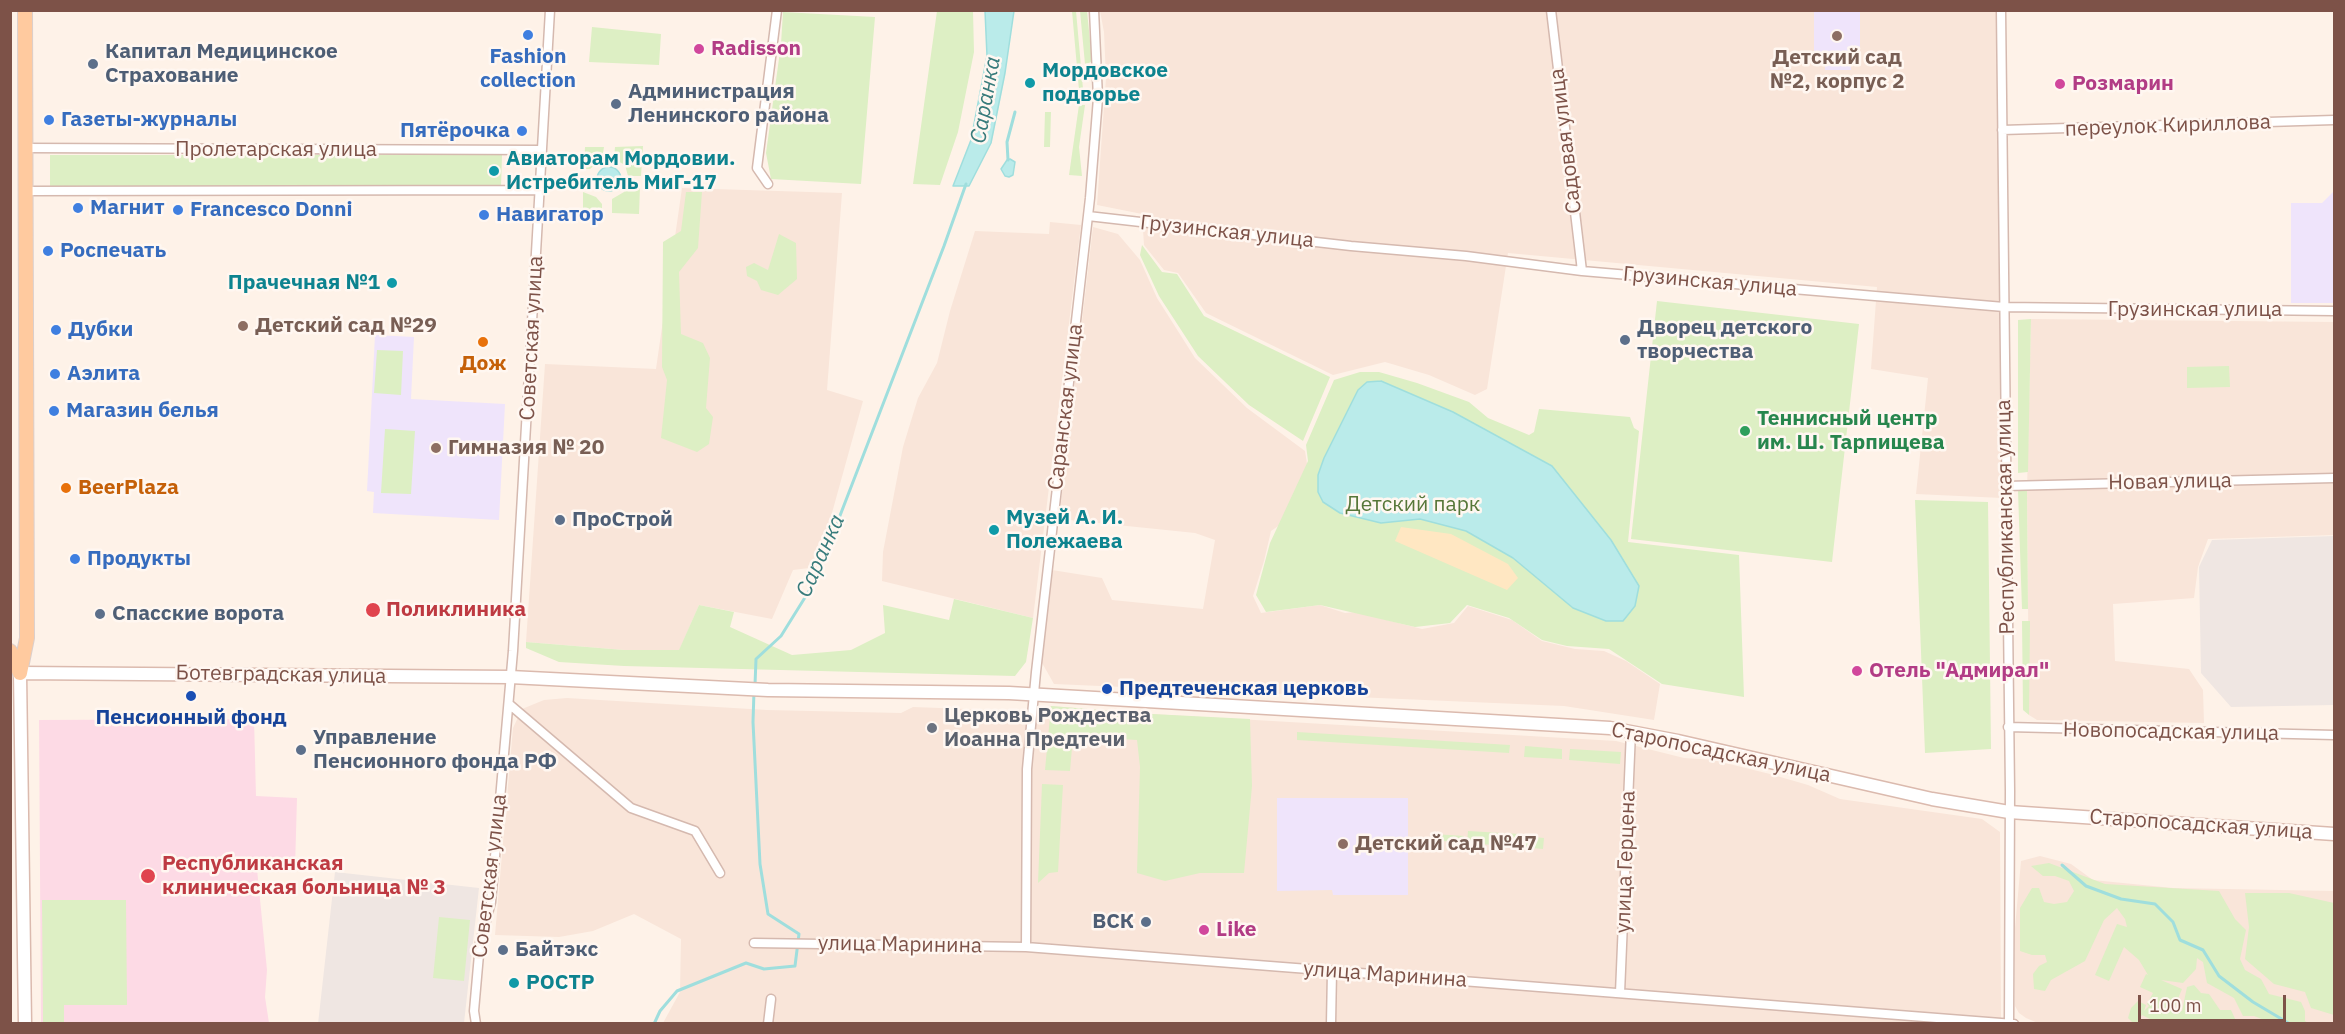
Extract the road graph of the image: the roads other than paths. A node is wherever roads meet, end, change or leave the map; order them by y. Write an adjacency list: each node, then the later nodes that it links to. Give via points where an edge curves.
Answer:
1 (25, 10): 9 (main road)
2 (550, 10): 11 (street, Советская улица)
3 (777, 10): 12 (street, via 758,168)
4 (1094, 10): 16 (street, Саранская улица, via 1097,113)
5 (1551, 10): 17 (street, Садовая улица)
6 (2001, 10): 8 (street, Республиканская улица)
7 (2334, 120): 8 (street, переулок Кириллова)
8 (2002, 130): 18 (street, Республиканская улица)
9 (26, 148): 10 (main road, Пролетарская улица); 11 (street, Пролетарская улица); 15 (main road)
10 (10, 149)
11 (542, 150): 13 (street, Советская улица)
12 (768, 184)
13 (541, 190): 15 (street, Пролетарская улица); 24 (street, Советская улица)
14 (10, 191): 15 (main road, Пролетарская улица)
15 (26, 191): 23 (main road, via 27,638)
16 (1088, 216): 17 (street, Грузинская улица); 25 (street, Саранская улица)
17 (1582, 271): 18 (street, Грузинская улица)
18 (2004, 308): 19 (street, Грузинская улица); 21 (street, Республиканская улица)
19 (2334, 311)
20 (2334, 478): 21 (street, Новая улица)
21 (2006, 486): 27 (street, Республиканская улица)
22 (10, 651): 23 (main road)
23 (15, 673): 24 (main road, Ботевградская улица); 38 (main road)
24 (510, 677): 25 (main road, Ботевградская улица, via 768,690); 26 (street, Советская улица)
25 (1033, 694): 28 (main road, Старопосадская улица); 34 (street, Саранская улица, via 1026,794)
26 (509, 704): 32 (street, via 631,808 695,831); 39 (street, Советская улица, via 491,902 480,943)
27 (2008, 727): 29 (street, Новопосадская улица); 30 (street, Республиканская улица)
28 (1632, 731): 30 (main road, Старопосадская улица, via 1932,799); 36 (street, улица Герцена)
29 (2334, 735)
30 (2009, 812): 31 (main road, Старопосадская улица); 42 (street, Республиканская улица)
31 (2334, 834)
32 (720, 873)
33 (754, 943): 34 (street, улица Маринина)
34 (1026, 947): 35 (street, улица Маринина)
35 (1332, 972): 36 (street, улица Маринина); 41 (street)
36 (1620, 993): 42 (street, улица Маринина)
37 (771, 999): 40 (street)
38 (25, 1023)
39 (476, 1023)
40 (768, 1023)
41 (1330, 1023)
42 (2009, 1023): 43 (street, улица Маринина)
43 (2014, 1023)

